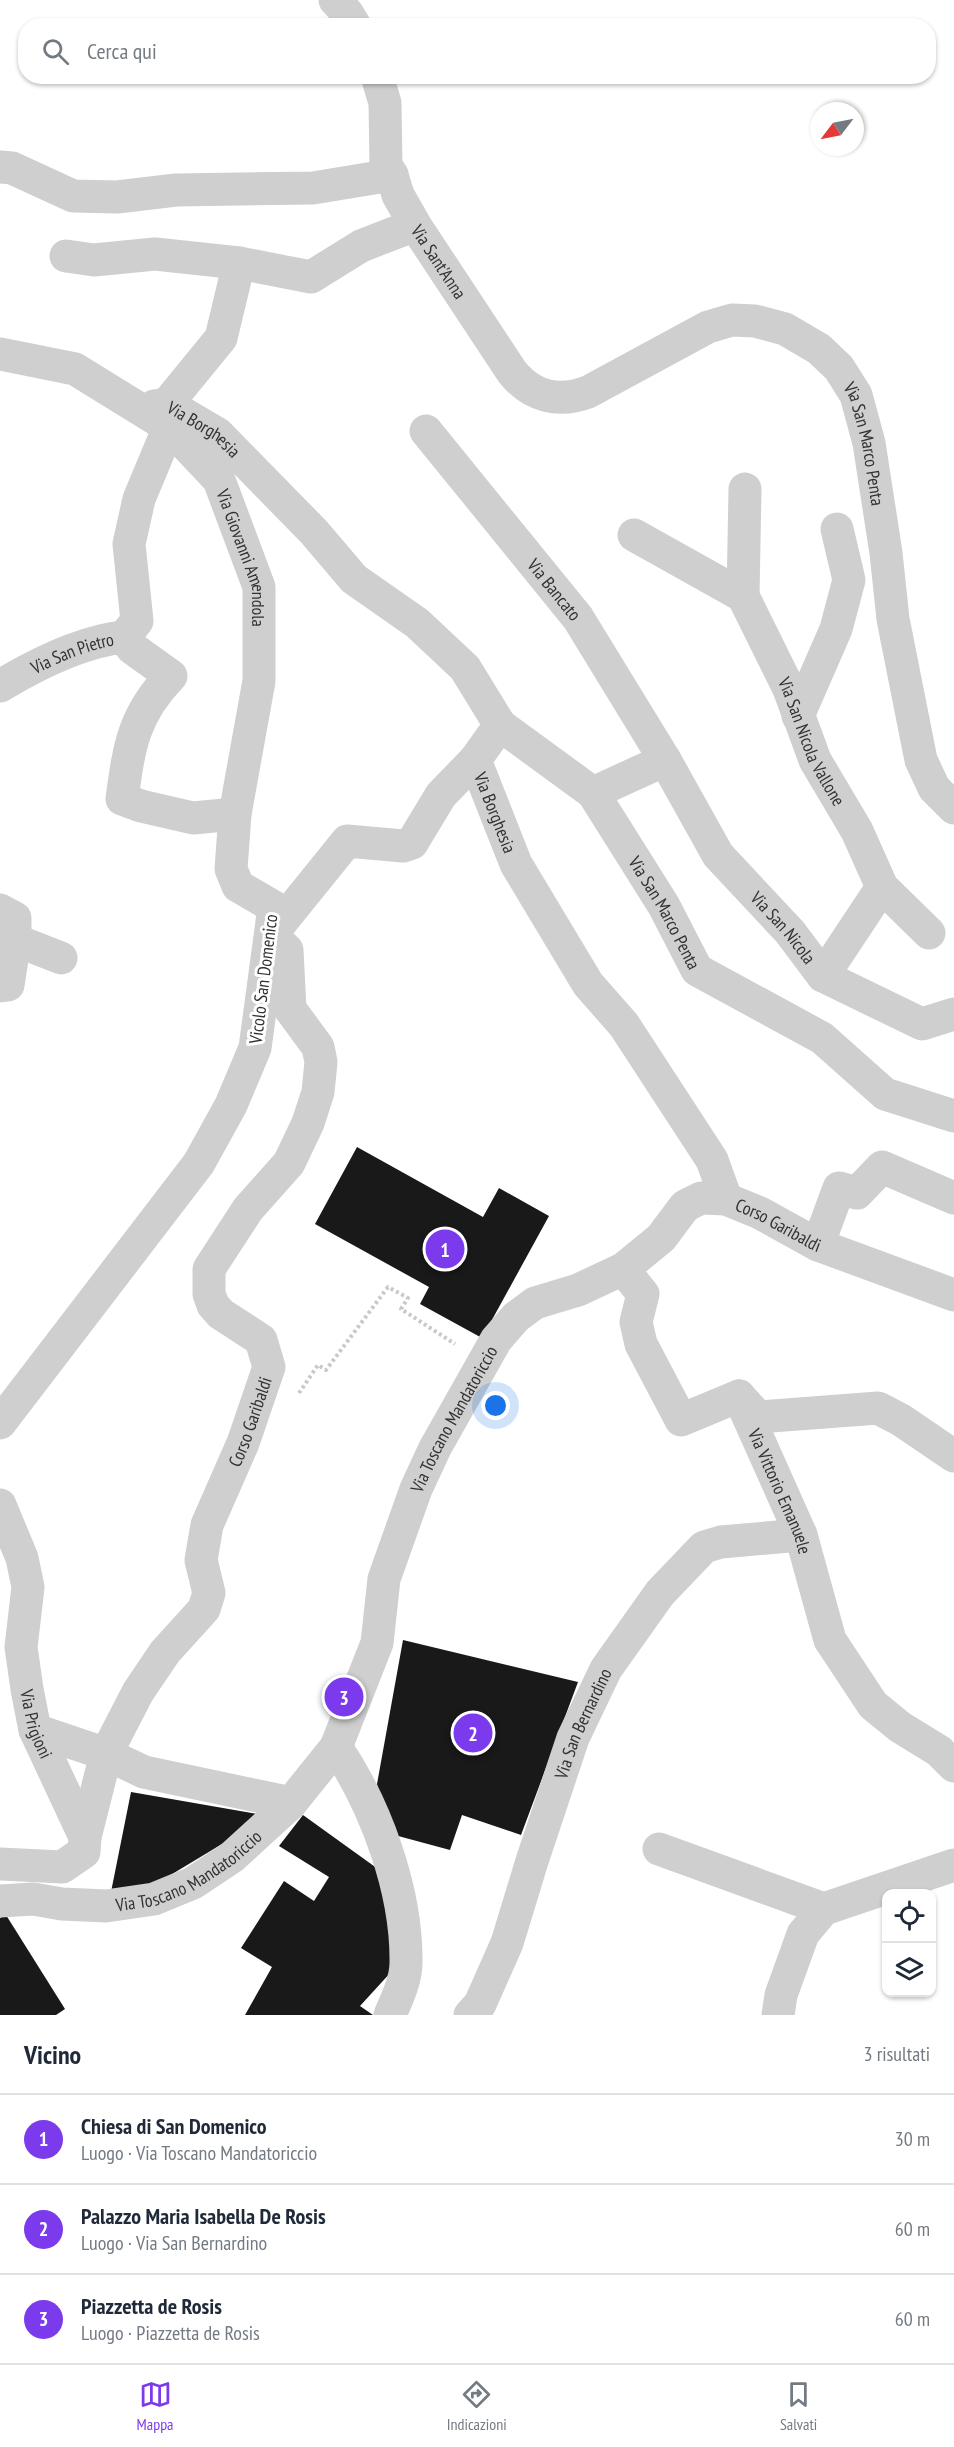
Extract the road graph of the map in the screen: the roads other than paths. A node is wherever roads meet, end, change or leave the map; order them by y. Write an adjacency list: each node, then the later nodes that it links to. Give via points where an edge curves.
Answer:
1 (335, 0): 2 (street)
2 (350, 18)
3 (379, 84): 5 (street, Via Sant'Anna, via 385,103 386,165)
4 (0, 167): 5 (street, via 12,168 73,196 117,197 176,190 313,188)
5 (392, 175): 6 (street, Via Sant'Anna)
6 (415, 225): 8 (street, via 361,246 311,277); 10 (street, Via Sant'Anna, via 519,381 549,397)
7 (66, 256): 8 (street, via 94,260 155,254)
8 (239, 263): 11 (street, via 221,338)
9 (0, 354): 11 (street, Via Giovanni Amendola, via 75,369)
10 (572, 398): 25 (street, Via San Marco Penta, via 708,327 732,320 756,321 785,329 819,349 839,368 856,395 869,443 893,619 921,760 934,788)
11 (158, 413): 17 (street, via 129,544 137,621); 18 (street, Via Giovanni Amendola, via 219,480 259,588); 21 (street, Via Borghesia, via 218,434 354,579 417,624 465,668)
12 (426, 431): 23 (street, Via Bancato, via 578,618)
13 (745, 489): 16 (street, Via San Nicola Vallone)
14 (837, 529): 20 (street, via 849,580 836,629)
15 (634, 535): 16 (street)
16 (743, 596): 20 (street, Via San Nicola Vallone, via 789,689)
17 (124, 637): 19 (street, Via San Pietro, via 43,663); 26 (street, Via San Pietro, via 132,648 171,676 142,713 129,752 122,799 193,818)
18 (259, 681): 26 (street, Vicolo San Domenico)
19 (0, 686)
20 (798, 716): 27 (street, Via San Nicola Vallone, via 815,760 857,831)
21 (500, 725): 22 (street, Via Borghesia); 24 (street, Via San Marco Penta)
22 (475, 760): 30 (street, via 441,795 412,843 403,846 347,840); 38 (street, Via Borghesia, via 516,864 588,984 624,1025 712,1160)
23 (665, 760): 24 (street); 33 (street, Via San Nicola, via 718,855 790,932)
24 (593, 793): 36 (street, Via San Marco Penta, via 664,906 697,970 822,1038 885,1094)
25 (954, 808)
26 (235, 814): 30 (street, Vicolo San Domenico, via 231,869 238,886 274,907)
27 (882, 887): 29 (street, Via San Nicola Vallone); 33 (street)
28 (0, 910): 31 (street, via 15,918)
29 (929, 933)
30 (271, 935): 43 (street, Vicolo San Domenico, via 255,1048 231,1106 199,1162); 49 (street, Corso Garibaldi, via 287,950 290,1009 318,1047 318,1092 289,1163 248,1209 209,1269 208,1294 221,1314 261,1340 269,1367 243,1443 207,1525 201,1560 208,1593 204,1609 165,1652 138,1692)
31 (15, 940): 32 (street); 34 (street, via 8,985)
32 (61, 958)
33 (823, 976): 35 (street, Via San Nicola, via 922,1024)
34 (0, 986)
35 (954, 1014)
36 (954, 1116)
37 (954, 1198): 39 (street, via 882,1167 857,1193 839,1188)
38 (726, 1199): 39 (street, Corso Garibaldi); 40 (street, Corso Garibaldi, via 701,1198 685,1206 661,1238)
39 (818, 1245): 41 (street, Corso Garibaldi)
40 (623, 1269): 42 (street, via 643,1294 636,1322 641,1344 681,1420); 48 (street, Via Toscano Mandatoriccio, via 578,1290 535,1303 496,1340 435,1448 412,1498 384,1579 377,1643)
41 (953, 1291)
42 (738, 1396): 44 (street, via 758,1417 878,1408); 46 (street, Via Vittorio Emanuele)
43 (0, 1423)
44 (954, 1456)
45 (0, 1505): 47 (street, Via Prigioni, via 22,1558 28,1587 21,1647)
46 (801, 1536): 50 (street, Via Vittorio Emanuele, via 830,1640 850,1672 873,1705); 59 (street, Via San Bernardino, via 730,1541 704,1547 660,1593 606,1669 573,1738 507,1943 480,2004)
47 (36, 1730): 49 (street); 52 (street, Via Prigioni)
48 (336, 1747): 51 (street, Via Toscano Mandatoriccio); 58 (street, via 357,1781 379,1832 402,1907 406,1965)
49 (106, 1754): 51 (street, via 144,1772); 52 (street, Corso Garibaldi)
50 (954, 1766)
51 (291, 1803): 56 (street, Via Toscano Mandatoriccio, via 232,1857 193,1883 154,1899 106,1906 33,1899)
52 (85, 1837): 54 (street, via 84,1852 62,1867)
53 (659, 1849): 57 (street)
54 (0, 1864)
55 (954, 1865): 57 (street)
56 (0, 1901)
57 (824, 1909): 60 (street, via 804,1934 781,1995)
58 (390, 2015)
59 (470, 2015)
60 (778, 2015)

